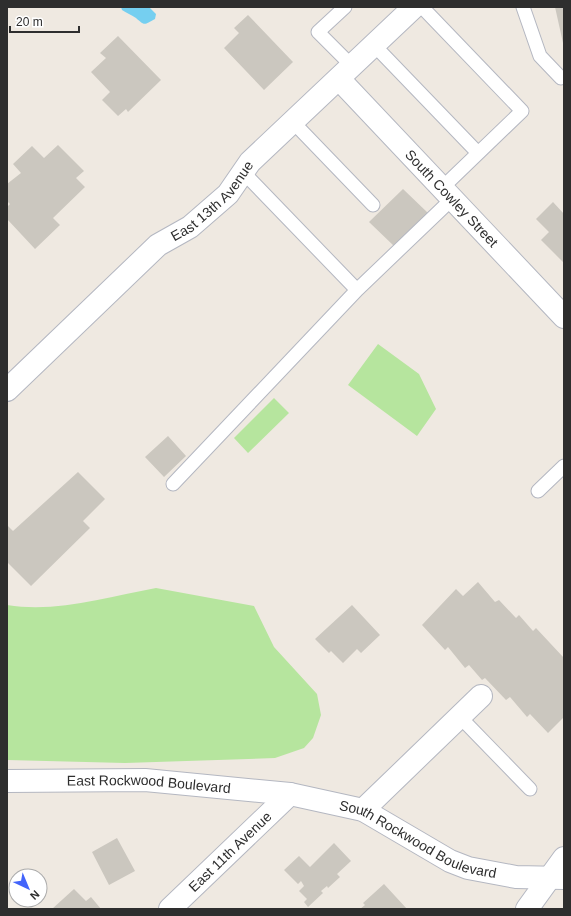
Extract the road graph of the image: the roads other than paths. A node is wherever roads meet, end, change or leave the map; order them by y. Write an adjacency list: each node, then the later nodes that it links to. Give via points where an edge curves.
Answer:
1 (345, 7): 6 (lane, via 318,32)
2 (414, 7): 5 (street, East 13th Avenue)
3 (422, 7): 9 (lane, via 522,111)
4 (523, 7): 7 (lane, via 540,56)
5 (374, 45): 6 (street, East 13th Avenue); 9 (lane)
6 (345, 72): 8 (street, East 13th Avenue); 11 (street, South Cowley Street)
7 (560, 78)
8 (293, 122): 10 (street, East 13th Avenue, via 250,162); 12 (lane)
9 (478, 153): 11 (lane)
10 (243, 172): 13 (lane); 15 (street, East 13th Avenue, via 228,194 190,227 158,245)
11 (447, 194): 13 (lane); 14 (street, South Cowley Street)
12 (374, 205)
13 (357, 290): 17 (lane)
14 (564, 317)
15 (7, 390)
16 (564, 466): 18 (lane)
17 (173, 484)
18 (538, 491)
19 (481, 696): 20 (street)
20 (460, 716): 22 (lane); 24 (street)
21 (7, 781): 23 (street, East Rockwood Boulevard, via 145,780)
22 (530, 789)
23 (290, 794): 24 (street, South Rockwood Boulevard); 27 (street, East 11th Avenue)
24 (362, 810): 26 (street, South Rockwood Boulevard, via 450,861 468,868 516,877)
25 (564, 858): 26 (street)
26 (556, 878): 28 (street)
27 (170, 909)
28 (527, 909)

